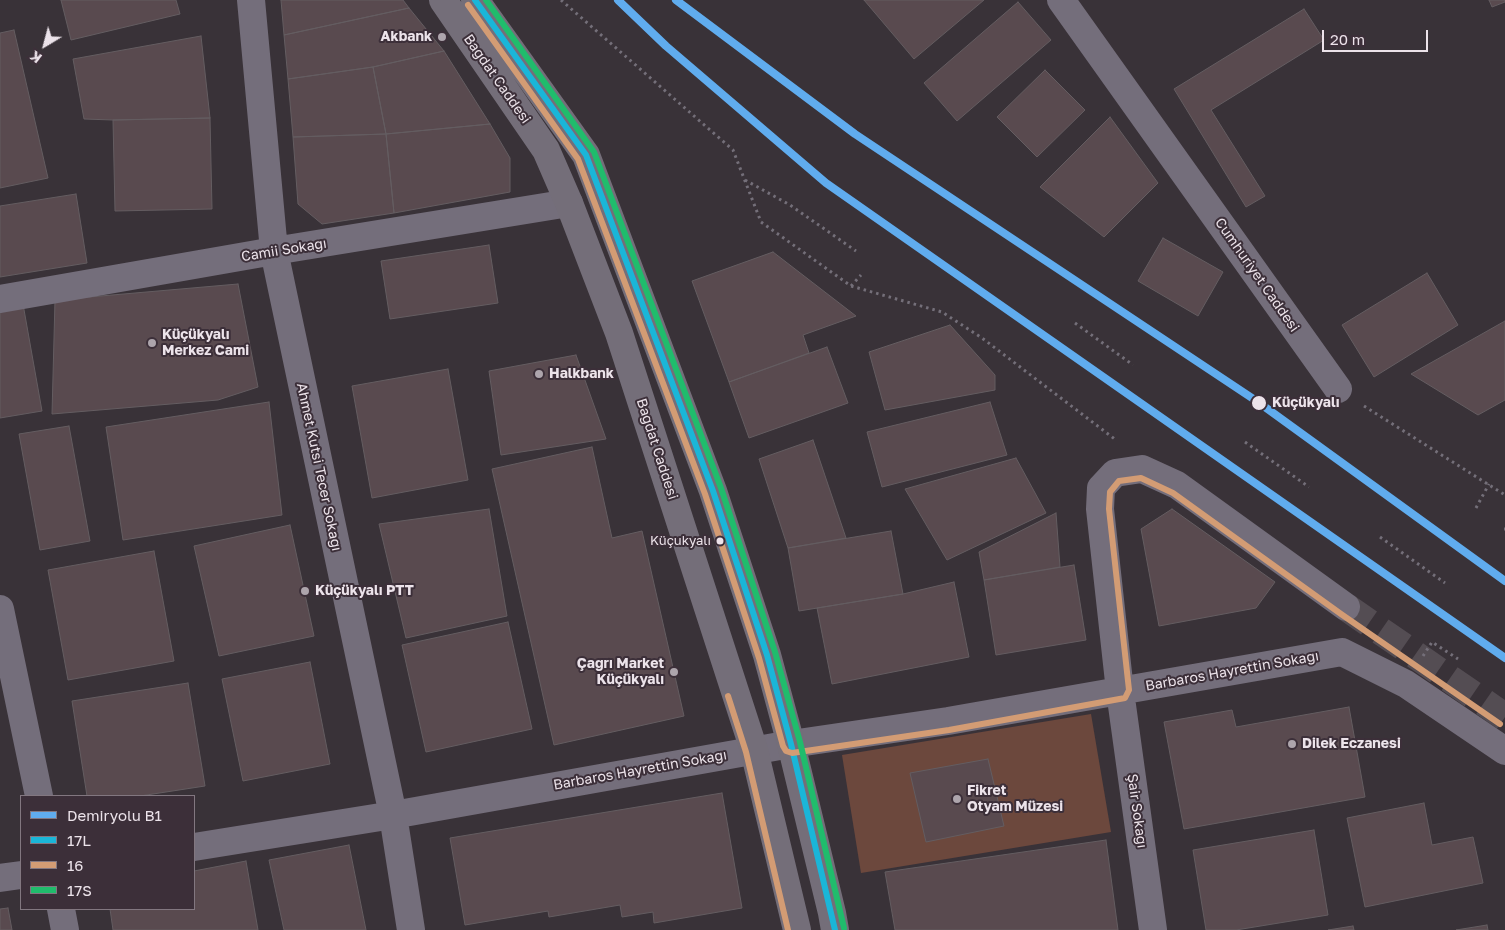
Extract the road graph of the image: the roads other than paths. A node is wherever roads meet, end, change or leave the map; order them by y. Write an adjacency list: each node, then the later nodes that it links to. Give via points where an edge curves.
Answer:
1 (251, 0): 6 (street, Ahmet Kutsi Tecer Sokağı)
2 (443, 0): 5 (main road, Bağdat Caddesi, via 546,150)
3 (475, 0): 12 (main road, Bağdat Caddesi, via 586,154 713,491 767,655)
4 (1061, 0): 8 (street, Cumhuriyet Caddesi)
5 (569, 203): 6 (street, Camii Sokağı); 13 (main road, Bağdat Caddesi, via 619,333)
6 (274, 251): 7 (street, Camii Sokağı); 16 (street, Ahmet Kutsi Tecer Sokağı)
7 (0, 299)
8 (1338, 389)
9 (1346, 607): 11 (street, Şair Sokağı, via 1177,485 1142,469 1115,473 1101,488 1100,509)
10 (0, 609): 15 (street)
11 (1120, 691): 12 (street, Barbaros Hayrettin Sokağı); 14 (street, Barbaros Hayrettin Sokağı, via 1342,652 1406,684); 25 (street, Şair Sokağı)
12 (791, 744): 13 (street, Barbaros Hayrettin Sokağı); 24 (main road, Bağdat Caddesi)
13 (754, 750): 16 (street, Barbaros Hayrettin Sokağı); 23 (main road, Bağdat Caddesi)
14 (1505, 751)
15 (39, 795)
16 (393, 815): 17 (street, Barbaros Hayrettin Sokağı); 22 (street, Ahmet Kutsi Tecer Sokağı)
17 (195, 847)
18 (20, 875): 19 (street)
19 (0, 878)
20 (61, 910): 21 (street)
21 (65, 930)
22 (411, 930)
23 (797, 930)
24 (835, 930)
25 (1153, 930)

